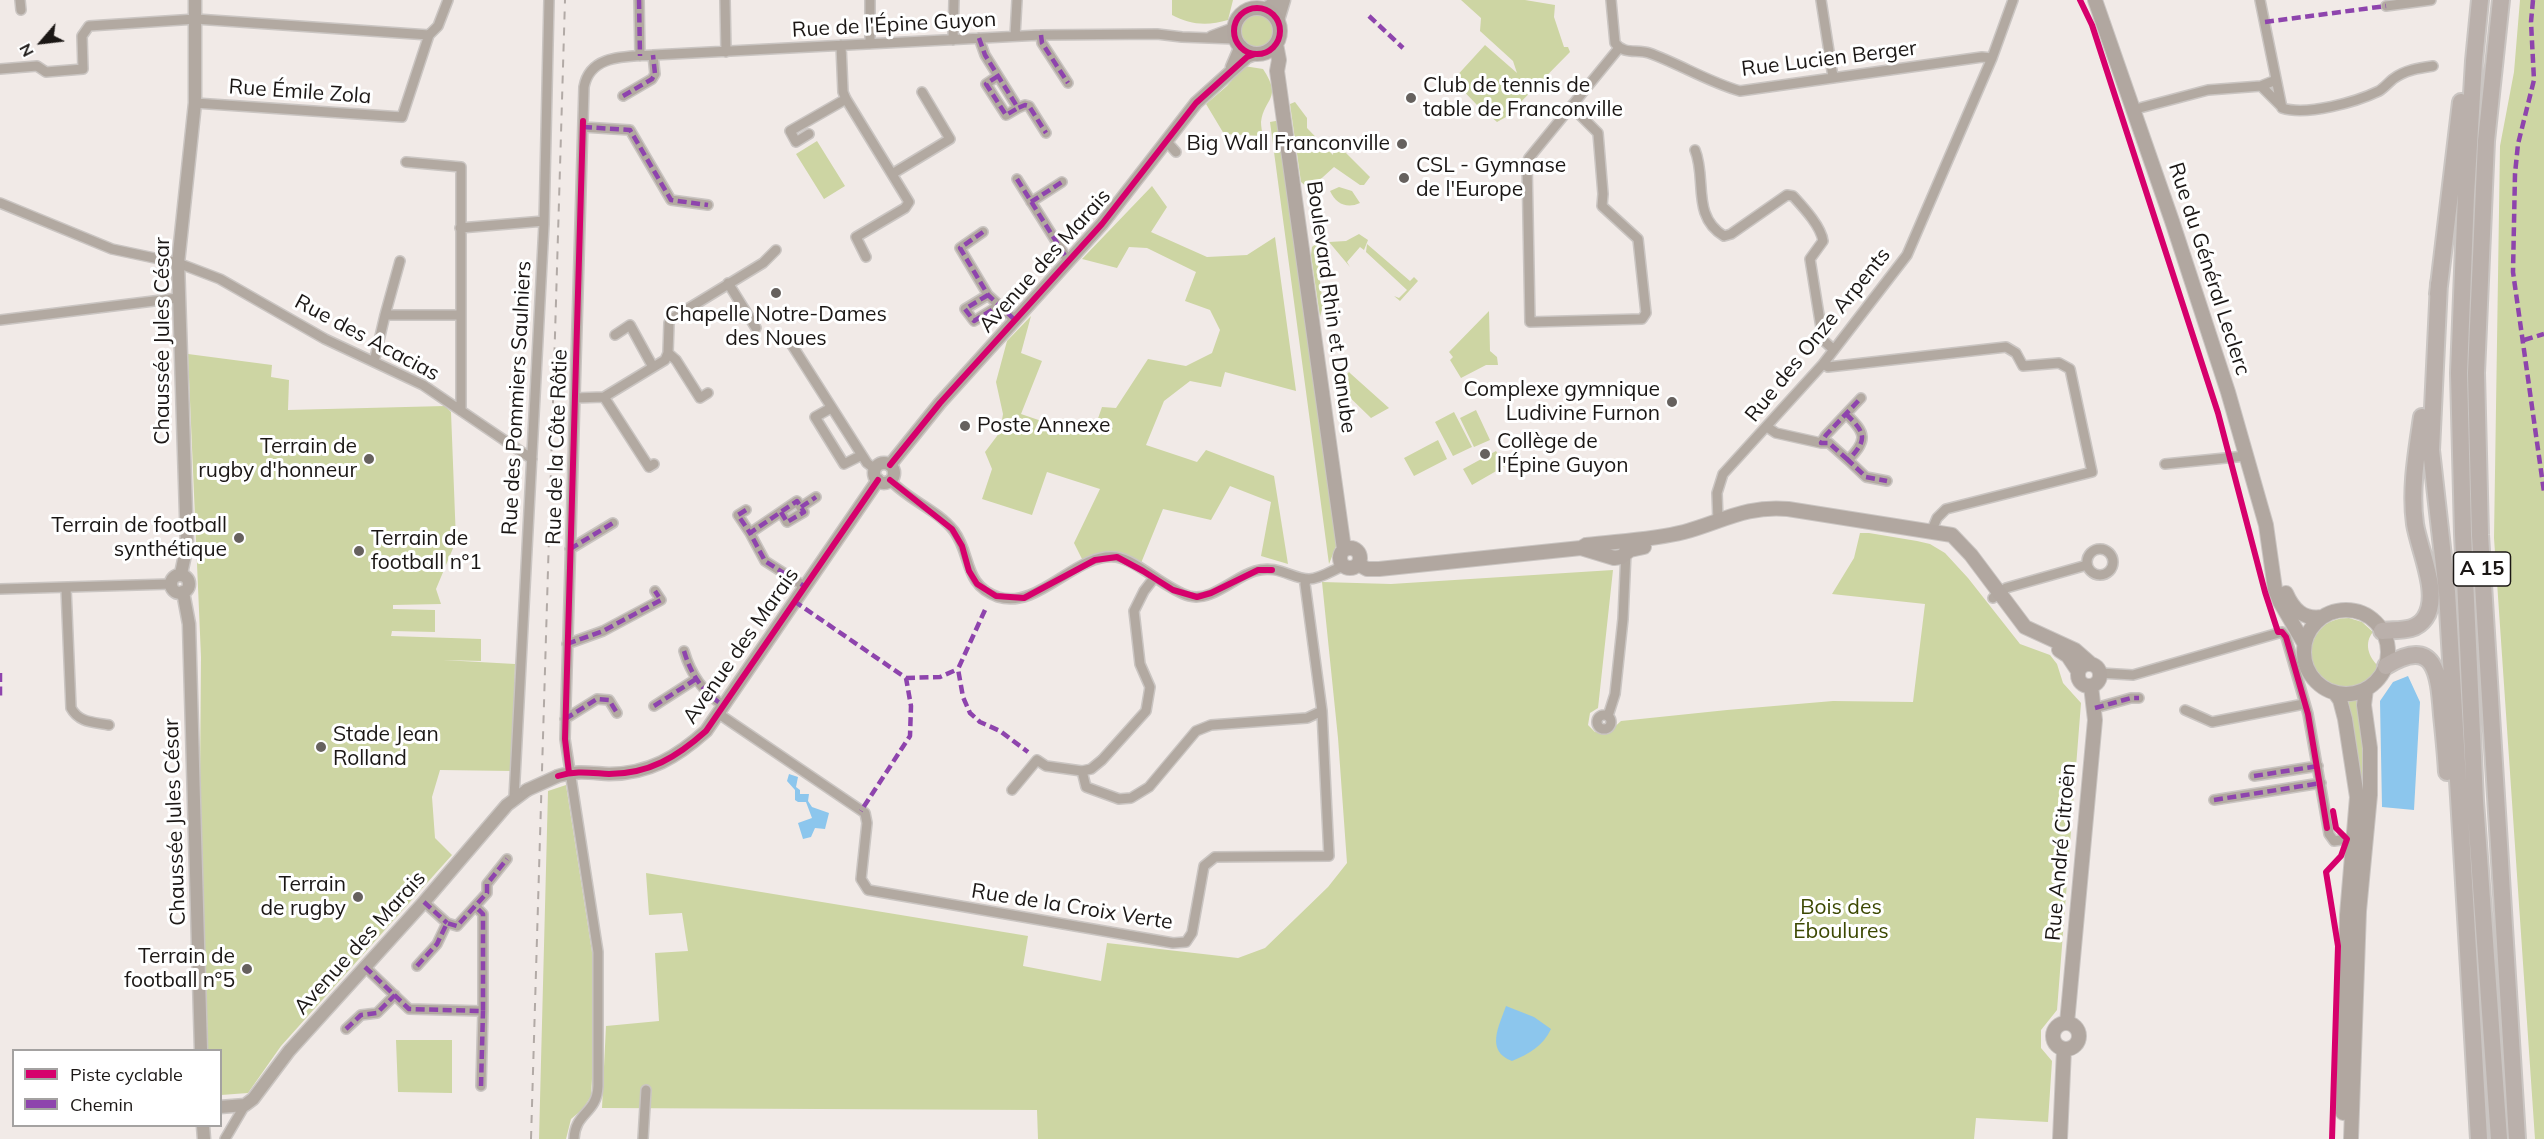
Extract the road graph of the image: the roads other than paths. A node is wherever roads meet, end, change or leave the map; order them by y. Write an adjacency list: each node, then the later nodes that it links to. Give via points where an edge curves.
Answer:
1 (195, 0): 22 (street, Chaussée Jules César)
2 (448, 0): 25 (street, via 438,26)
3 (549, 0): 71 (street, Rue des Pommiers Saulniers)
4 (639, 0): 36 (street)
5 (725, 0): 34 (street)
6 (870, 0): 30 (street)
7 (954, 0): 29 (street)
8 (1017, 0): 27 (street)
9 (1240, 0): 24 (main road)
10 (1278, 0): 20 (street)
11 (1284, 0): 23 (street)
12 (1611, 0): 33 (street, via 1615,43)
13 (1821, 0): 45 (street)
14 (2013, 0): 38 (street, Rue des Onze Arpents)
15 (2095, 0): 57 (main road, Rue du Général Leclerc)
16 (2260, 0): 47 (street)
17 (2432, 0): 21 (street)
18 (2480, 0): 39 (highway, A 15)
19 (2501, 0): 192 (highway, A 15, via 2486,141 2476,373 2481,558)
20 (1257, 6): 23 (main road); 24 (main road)
21 (2386, 6)
22 (196, 19): 25 (street); 41 (street, via 89,26 82,36 83,69); 53 (street, Chaussée Jules César)
23 (1278, 20): 31 (main road)
24 (1238, 32): 26 (street, Rue de l'Épine Guyon, via 1209,38 1157,34); 35 (main road); 46 (street, Avenue des Marais, via 1233,66)
25 (429, 34): 53 (street, Rue Émile Zola, via 402,117)
26 (1041, 35): 27 (street, Rue de l'Épine Guyon); 48 (street, via 1042,43)
27 (1015, 36): 28 (street, Rue de l'Épine Guyon)
28 (979, 38): 29 (street, Rue de l'Épine Guyon); 44 (street)
29 (953, 40): 30 (street, Rue de l'Épine Guyon)
30 (870, 44): 32 (street, Rue de l'Épine Guyon)
31 (1276, 44): 35 (main road); 42 (main road, Boulevard Rhin et Danube)
32 (841, 45): 34 (street, Rue de l'Épine Guyon); 52 (street)
33 (1619, 48): 45 (street, Rue Lucien Berger, via 1646,52 1740,91); 54 (street)
34 (726, 52): 37 (street, Rue de l'Épine Guyon)
35 (1258, 53): 42 (main road); 46 (street, Avenue des Marais, via 1247,57)
36 (640, 56): 37 (street, Rue de l'Épine Guyon); 43 (street, Rue de l'Épine Guyon, via 603,61)
37 (653, 56): 51 (street, via 652,79)
38 (1992, 58): 45 (street, Rue Lucien Berger); 91 (street, Rue des Onze Arpents, via 1914,244)
39 (2474, 61): 80 (highway, via 2461,102); 191 (highway, A 15, via 2459,373 2462,523 2475,801)
40 (2433, 66): 56 (street, via 2413,69 2395,77 2381,90 2356,100 2323,107)
41 (0, 69)
42 (1277, 71): 120 (main road, Boulevard Rhin et Danube)
43 (586, 76): 58 (street, Rue de la Côte Rôtie)
44 (998, 76): 55 (street); 55 (street, via 986,84 1005,115)
45 (1833, 77)
46 (1224, 79): 61 (street, Avenue des Marais, via 1196,103)
47 (2276, 80): 49 (street); 56 (street)
48 (1068, 83)
49 (2261, 86): 56 (street); 57 (street, via 2208,90)
50 (922, 93): 65 (street, via 950,139)
51 (623, 96)
52 (846, 99): 60 (street, via 790,131 796,142); 65 (street)
53 (195, 103): 78 (street, Chaussée Jules César)
54 (1572, 107): 54 (street, via 1527,163 1530,322 1642,319 1646,313 1638,239 1602,206 1598,133)
55 (1018, 108): 59 (street, via 1029,106)
56 (2282, 108)
57 (2132, 111): 106 (main road, Rue du Général Leclerc, via 2192,283)
58 (583, 127): 70 (street, via 630,130 671,200); 97 (street, Rue de la Côte Rôtie)
59 (1046, 133)
60 (809, 134)
61 (1167, 142): 63 (street); 77 (street, Avenue des Marais)
62 (1695, 150): 91 (street, via 1702,209 1724,236 1786,195 1793,196 1810,218 1823,241 1810,259 1823,340)
63 (1176, 152)
64 (406, 162): 72 (street, via 461,167)
65 (892, 174): 75 (street, via 909,202 856,237)
66 (1017, 179): 68 (street)
67 (1062, 182): 68 (street)
68 (1031, 202): 77 (street)
69 (0, 203): 78 (street, Rue des Acacias, via 112,249)
70 (708, 205)
71 (544, 221): 72 (street); 107 (street, Rue des Pommiers Saulniers)
72 (460, 228): 85 (street)
73 (983, 232): 81 (street, via 960,248)
74 (776, 250): 79 (street, via 763,263)
75 (866, 256)
76 (400, 261): 84 (street)
77 (1069, 262): 87 (street, Avenue des Marais)
78 (178, 263): 82 (street, Chaussée Jules César); 93 (street, Rue des Acacias, via 220,279 325,339)
79 (728, 283): 88 (street); 92 (street, via 672,319)
80 (2439, 283): 137 (highway, via 2414,493 2415,522 2432,601 2426,618 2418,625); 172 (highway, via 2431,450 2447,592)
81 (988, 296): 83 (street); 83 (street, via 965,309 974,321)
82 (178, 298): 86 (street); 126 (street, Chaussée Jules César, via 186,545)
83 (1000, 305): 87 (street)
84 (385, 315): 85 (street); 93 (street)
85 (460, 315): 101 (street)
86 (0, 320)
87 (1015, 320): 111 (street, Avenue des Marais, via 890,465 882,463)
88 (756, 328)
89 (615, 335): 95 (street, via 630,325)
90 (792, 345): 100 (street)
91 (1834, 350): 94 (street, Rue des Onze Arpents)
92 (668, 352): 95 (street, via 665,360); 96 (street, via 700,398)
93 (374, 362): 101 (street, Rue des Acacias, via 423,385)
94 (1823, 364): 103 (street, Rue des Onze Arpents); 117 (street, via 1828,367 2006,347 2027,368 2059,363 2070,369 2092,472 1946,509 1936,518)
95 (653, 367): 98 (street)
96 (708, 393)
97 (575, 398): 98 (street); 119 (street, Rue de la Côte Rôtie)
98 (604, 398): 109 (street, via 649,468)
99 (1861, 398): 102 (street)
100 (831, 408): 105 (street); 105 (street, via 815,417 844,464)
101 (461, 411): 107 (street, Rue des Acacias)
102 (1846, 414): 104 (street); 108 (street, via 1860,427 1863,440)
103 (1767, 427): 104 (street, via 1776,433); 115 (street, Rue des Onze Arpents, via 1723,474)
104 (1821, 443): 108 (street, via 1829,443)
105 (862, 455): 111 (street)
106 (2242, 457): 110 (street); 122 (main road, Rue du Général Leclerc, via 2266,525)
107 (532, 459): 166 (street, Rue des Pommiers Saulniers)
108 (1848, 460): 112 (street, via 1866,477)
109 (654, 464)
110 (2165, 464)
111 (881, 477): 127 (street, via 954,531 977,584 996,596 1024,598 1095,560 1117,557); 130 (street, Avenue des Marais)
112 (1887, 481)
113 (816, 497): 118 (street, via 801,507 804,512 787,522 781,512)
114 (746, 510): 118 (street, via 738,515)
115 (1714, 522): 117 (main road, via 1772,507); 121 (main road)
116 (613, 523): 119 (street)
117 (1931, 532): 135 (main road, via 1952,535 1961,543)
118 (750, 533): 130 (street, via 765,561)
119 (570, 549): 140 (street, Rue de la Côte Rôtie)
120 (1344, 549): 123 (main road, via 1358,552); 125 (main road, via 1339,559)
121 (1617, 554): 123 (main road, via 1586,544 1581,548 1379,569); 157 (street, via 1623,619)
122 (2270, 555): 136 (main road, Rue du Général Leclerc, via 2293,607 2308,617); 139 (main road, Rue du Général Leclerc, via 2277,596)
123 (1358, 564): 125 (main road, via 1350,569)
124 (2087, 565): 135 (street, via 2006,588)
125 (1343, 566): 128 (street)
126 (181, 574): 129 (street); 134 (street, Chaussée Jules César, via 189,584)
127 (1154, 578): 128 (street, via 1173,590 1197,597 1258,570 1279,570); 161 (street, via 1134,611 1140,664 1150,687 1149,705 1102,760)
128 (1307, 579): 155 (street, Rue de la Croix Verte)
129 (171, 584): 131 (street); 134 (street, via 176,592)
130 (804, 586): 153 (street, Avenue des Marais)
131 (66, 588): 132 (street); 159 (street, via 71,708 84,721)
132 (0, 589)
133 (655, 591): 140 (street, via 662,600 603,631)
134 (183, 592): 179 (street, Chaussée Jules César, via 189,631)
135 (1996, 595): 138 (main road)
136 (2322, 617): 137 (main road, via 2337,611 2358,611 2372,618); 139 (main road)
137 (2382, 631): 142 (main road, via 2387,644)
138 (2035, 637): 143 (main road, via 2075,650); 144 (main road, via 2062,651)
139 (2304, 643): 148 (main road, via 2304,659 2310,674)
140 (567, 644): 158 (street, Rue de la Côte Rôtie)
141 (684, 651): 145 (street)
142 (2386, 666): 147 (main road); 172 (highway, via 2412,655 2427,660 2437,673)
143 (2095, 668): 144 (main road, via 2082,666); 146 (main road, via 2098,681); 150 (street, via 2133,675 2282,632)
144 (2078, 671): 146 (main road, via 2080,683)
145 (696, 679): 151 (street); 153 (street)
146 (2091, 686): 152 (main road, Rue André Citroën)
147 (2366, 689): 148 (main road, via 2354,694); 189 (main road, via 2370,795 2359,911)
148 (2335, 693): 188 (main road, via 2345,719 2357,797 2347,915)
149 (2139, 698): 152 (street)
150 (2304, 704): 154 (street, via 2212,722); 160 (street)
151 (654, 706)
152 (2095, 708): 187 (main road, Rue André Citroën, via 2067,1023 2057,1026 2053,1036 2064,1049)
153 (721, 710): 155 (street, Rue de la Croix Verte, via 865,813 861,874 863,884 876,892 1173,943 1186,942 1192,933 1204,866 1209,860 1329,856); 162 (street, Avenue des Marais, via 706,731 660,764 626,774)
154 (2185, 710)
155 (1322, 711): 161 (street, via 1307,718 1211,725 1196,731 1149,787 1131,798 1119,799 1086,787)
156 (617, 713): 158 (street, via 609,700 597,699)
157 (1608, 716)
158 (565, 719): 162 (street, Rue de la Côte Rôtie)
159 (109, 725)
160 (2318, 766): 163 (street); 164 (street)
161 (1082, 771): 165 (street, via 1046,766 1037,760)
162 (564, 775): 166 (street, Avenue des Marais, bridge); 185 (street, Rue de la Côte Rôtie, via 587,875 599,978 597,1099 579,1119)
163 (2254, 776)
164 (2321, 783): 167 (street); 168 (street, via 2330,839)
165 (1012, 790)
166 (514, 798): 170 (street, Avenue des Marais)
167 (2214, 800)
168 (2347, 839)
169 (507, 859): 171 (street)
170 (424, 902): 173 (street); 175 (street, Avenue des Marais)
171 (475, 906): 173 (street, via 457,926); 177 (street, via 483,914)
172 (2464, 912): 190 (highway)
173 (447, 923): 174 (street, via 437,944)
174 (417, 966)
175 (365, 967): 176 (street); 182 (street, Avenue des Marais)
176 (395, 995): 177 (street, via 409,1009); 178 (street, via 377,1013 360,1015)
177 (483, 1011): 180 (street)
178 (346, 1029)
179 (201, 1049)
180 (481, 1086)
181 (646, 1090): 186 (street)
182 (246, 1105): 183 (street); 184 (street)
183 (222, 1107)
184 (225, 1139)
185 (574, 1139)
186 (643, 1139)
187 (2060, 1139)
188 (2342, 1139)
189 (2351, 1139)
190 (2479, 1139)
191 (2499, 1139)
192 (2517, 1139)

